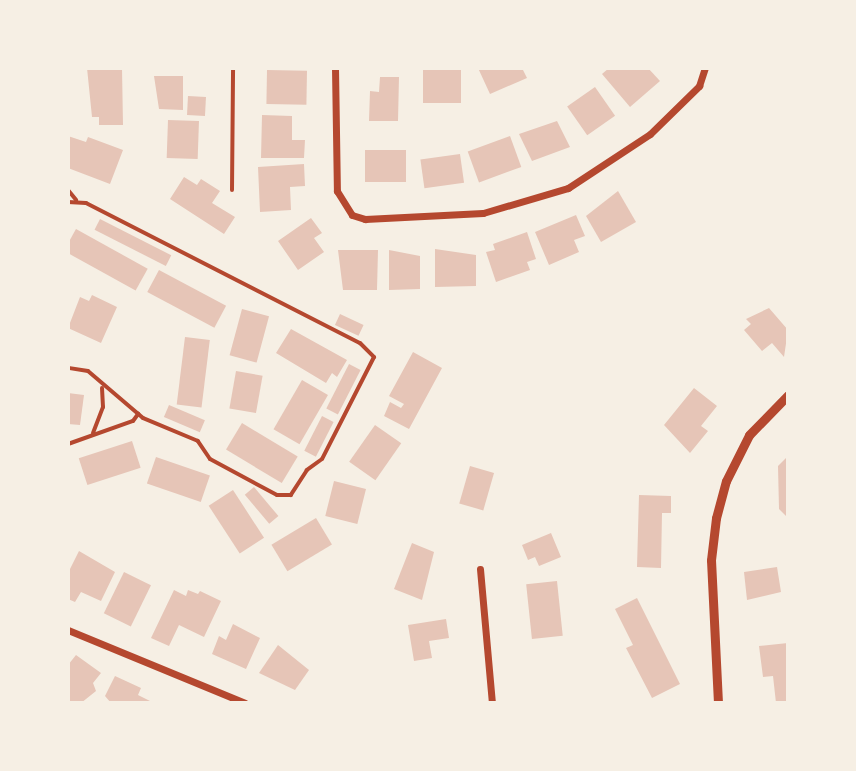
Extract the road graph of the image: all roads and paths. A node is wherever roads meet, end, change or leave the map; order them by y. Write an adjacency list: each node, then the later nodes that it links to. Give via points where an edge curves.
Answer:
1 (233, 68): 5 (lane)
2 (335, 68): 3 (street, via 337,191 352,215 365,219 483,213 568,188 650,134 699,86)
3 (705, 68)
4 (68, 190): 6 (lane)
5 (232, 190)
6 (76, 200): 7 (lane); 11 (lane, via 360,343 374,357 322,459 307,470 291,495 277,495 210,459 198,441)
7 (68, 202)
8 (68, 368): 9 (lane, via 88,371)
9 (102, 387): 11 (lane); 12 (lane, via 103,407)
10 (788, 395): 18 (street, via 749,435 726,481 716,518 711,560)
11 (139, 414): 12 (lane, via 133,421)
12 (91, 435): 13 (lane)
13 (68, 444)
14 (480, 569): 17 (street)
15 (68, 630): 16 (street)
16 (245, 703)
17 (492, 703)
18 (718, 703)

